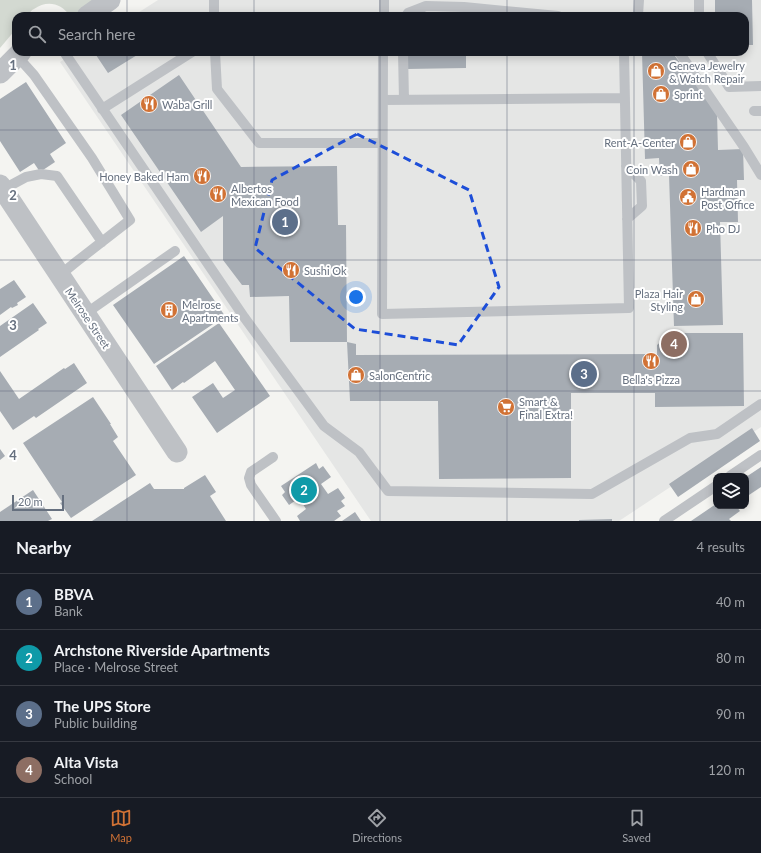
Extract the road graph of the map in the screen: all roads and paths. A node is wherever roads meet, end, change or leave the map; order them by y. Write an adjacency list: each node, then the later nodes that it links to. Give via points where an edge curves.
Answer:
1 (110, 0): 6 (street)
2 (214, 0): 7 (lane)
3 (384, 0): 8 (lane)
4 (639, 0): 11 (lane)
5 (699, 0): 12 (lane)
6 (93, 12)
7 (214, 12)
8 (384, 12)
9 (411, 12): 10 (lane, via 426,6)
10 (516, 12)
11 (640, 12)
12 (699, 12)
13 (17, 56): 23 (street)
14 (20, 56): 34 (lane, via 92,158 130,220)
15 (67, 56): 28 (lane)
16 (186, 56): 28 (lane)
17 (215, 56): 29 (lane, via 217,89 259,143)
18 (383, 56): 26 (lane)
19 (403, 56): 27 (lane)
20 (624, 56): 25 (lane)
21 (682, 56): 31 (lane)
22 (710, 56): 24 (lane, via 730,87)
23 (0, 73)
24 (761, 86)
25 (625, 98): 27 (lane); 30 (lane)
26 (383, 100): 27 (lane); 29 (lane)
27 (404, 100)
28 (102, 108): 38 (lane, via 244,317 324,426 359,452 388,491 592,494 690,438 717,434)
29 (382, 143): 33 (lane, via 382,314 629,308)
30 (626, 166): 33 (lane); 33 (lane, via 641,181 642,206)
31 (761, 175)
32 (1, 189): 34 (lane, via 26,177 42,174 57,176); 36 (street, Melrose Street)
33 (627, 219)
34 (102, 242): 36 (lane)
35 (174, 251): 37 (lane)
36 (60, 275): 37 (street, Melrose Street)
37 (85, 314): 39 (street, Melrose Street)
38 (761, 404)
39 (177, 452)
40 (761, 455): 42 (lane)
41 (273, 457): 44 (lane, via 251,472 249,478 251,485)
42 (734, 473)
43 (713, 488): 45 (lane)
44 (276, 521)
45 (664, 521)

